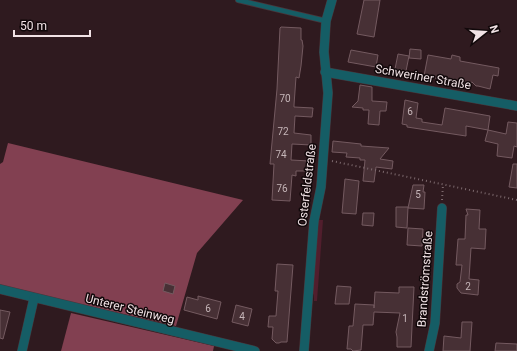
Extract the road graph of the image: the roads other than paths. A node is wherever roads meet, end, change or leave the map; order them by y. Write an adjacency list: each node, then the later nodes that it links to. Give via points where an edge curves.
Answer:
1 (238, 0): 3 (lane)
2 (332, 0): 3 (street, Osterfeldstraße)
3 (326, 21): 4 (street, Osterfeldstraße)
4 (325, 72): 5 (street, Schweriner Straße); 11 (street, Osterfeldstraße, via 328,93 321,187 314,221)
5 (517, 106)
6 (442, 208): 12 (street, Brandströmstraße, via 435,323)
7 (0, 289): 8 (street, Unterer Steinweg)
8 (34, 298): 9 (street); 10 (street, Unterer Steinweg)
9 (22, 351)
10 (255, 351)
11 (304, 351)
12 (429, 351)

